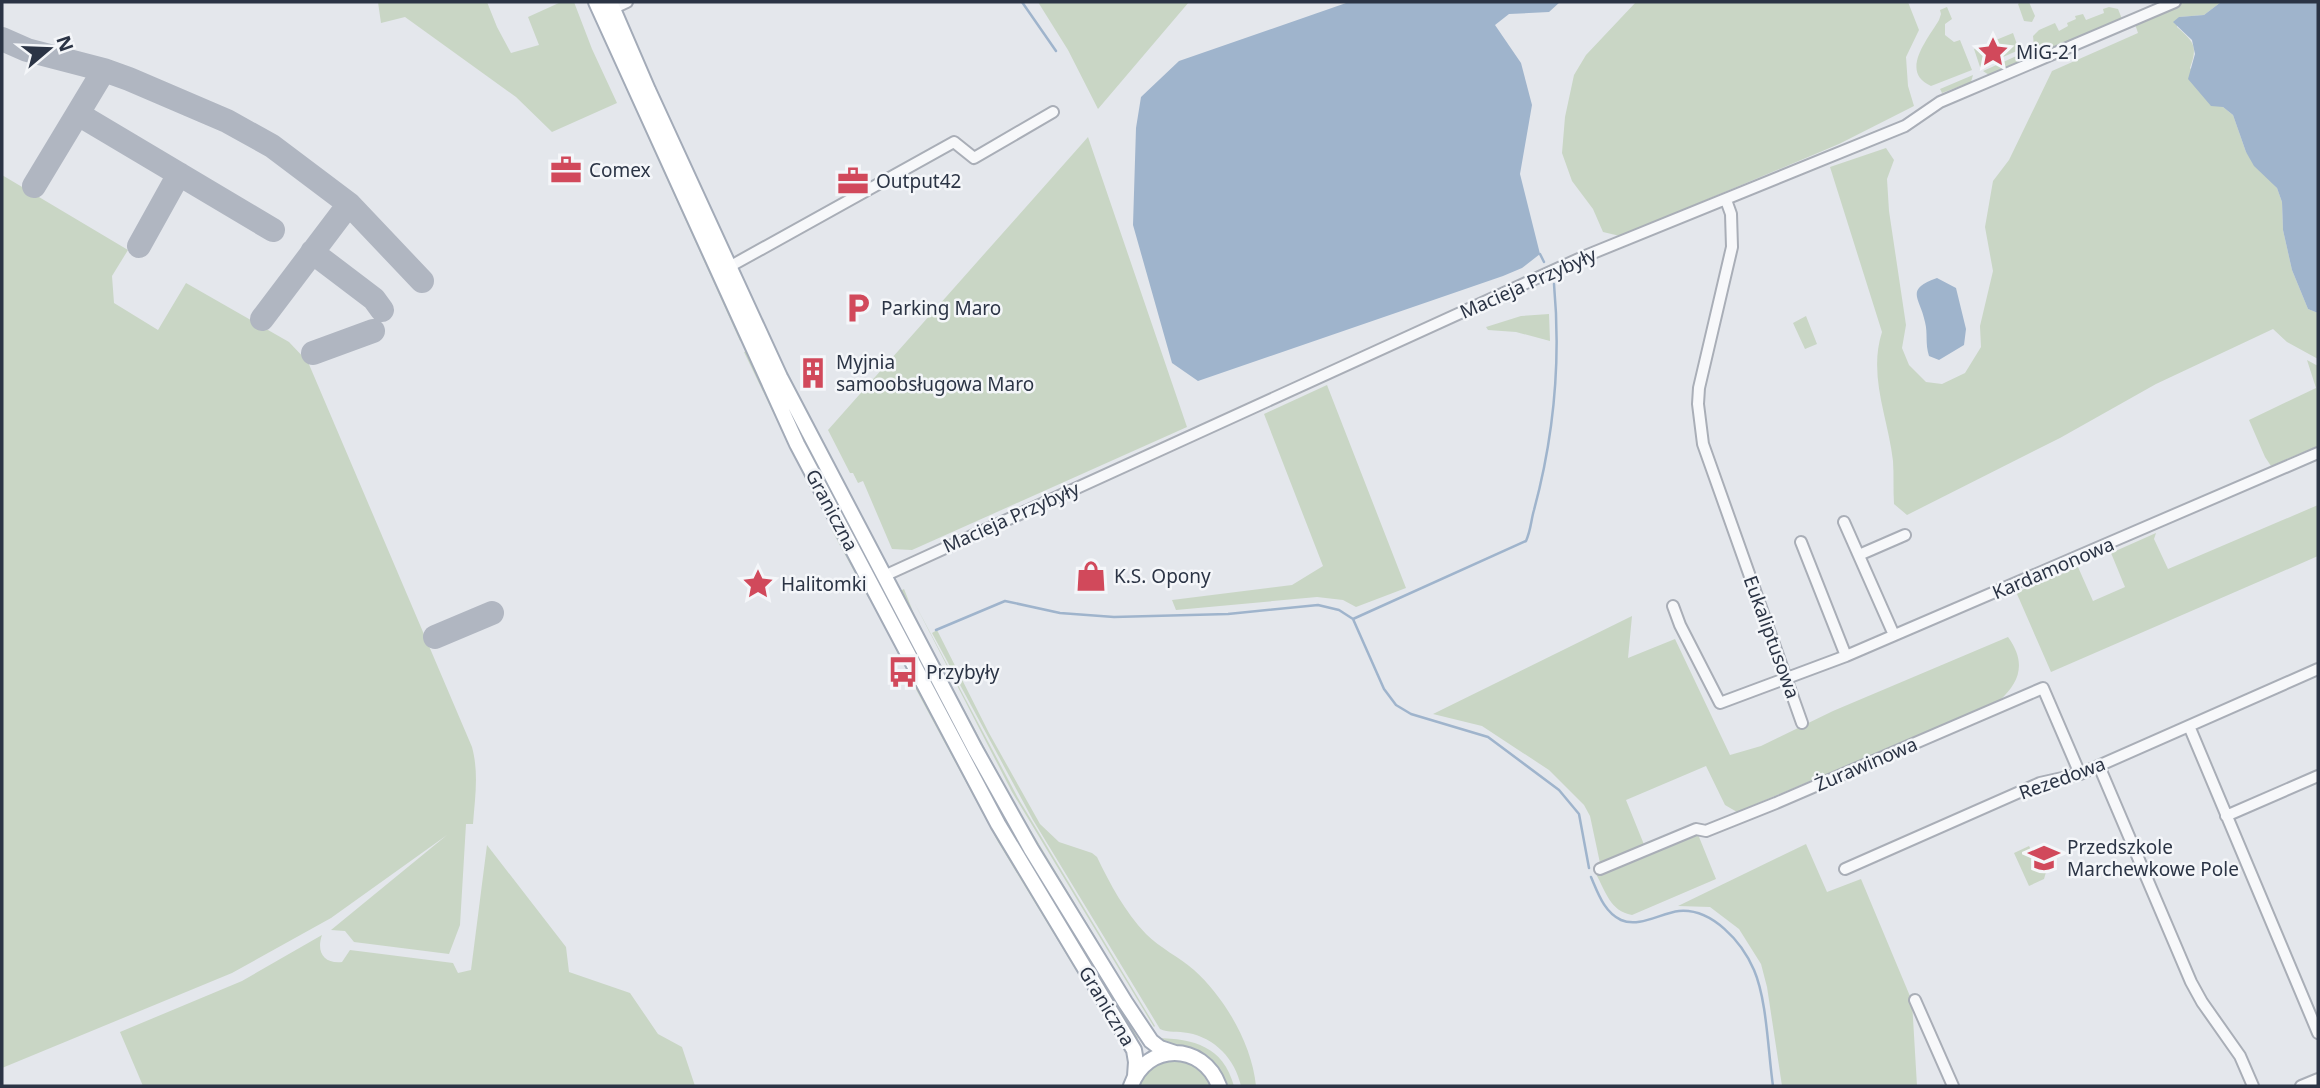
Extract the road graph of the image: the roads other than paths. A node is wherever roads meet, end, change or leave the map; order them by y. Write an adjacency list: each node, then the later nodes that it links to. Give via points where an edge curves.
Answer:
1 (596, 2): 31 (main road, Graniczna, via 797,444 998,824 1134,1050)
2 (627, 2): 4 (street)
3 (2175, 2): 6 (street, Macieja Przybyły, via 1940,102 1905,126)
4 (611, 5): 7 (main road, Graniczna)
5 (1054, 112): 7 (street, via 974,158 954,142)
6 (1726, 200): 13 (street, Macieja Przybyły, via 1583,257); 18 (street, Eukaliptusowa, via 1732,247 1698,404 1703,444)
7 (729, 267): 13 (main road, Graniczna)
8 (2318, 453): 15 (street, Kardamonowa)
9 (1844, 522): 12 (street)
10 (1905, 535): 12 (street)
11 (1801, 542): 16 (street)
12 (1859, 555): 15 (street)
13 (884, 576): 29 (main road, Graniczna, via 994,785 1096,957 1150,1040)
14 (1673, 606): 18 (street, Kardamonowa, via 1720,703)
15 (1894, 635): 16 (street, Kardamonowa)
16 (1846, 656): 18 (street, Kardamonowa)
17 (2318, 669): 20 (street, Rezedowa)
18 (1786, 678): 19 (street, Eukaliptusowa)
19 (1802, 723)
20 (2189, 726): 21 (street, Rezedowa); 24 (street)
21 (2099, 766): 22 (street, Rezedowa); 34 (street, via 2191,982 2240,1056)
22 (2080, 774): 25 (street, Żurawinowa, via 2043,688 1776,803 1706,831 1696,829); 26 (street, Rezedowa, via 2040,783)
23 (2318, 776): 24 (street)
24 (2226, 816): 28 (street)
25 (1601, 869)
26 (1845, 869)
27 (1915, 1000): 33 (street)
28 (2318, 1033)
29 (1175, 1053): 31 (main road, via 1152,1059); 32 (main road, Graniczna, via 1203,1063)
30 (2318, 1079): 35 (street)
31 (1133, 1081)
32 (1219, 1086)
33 (1953, 1086)
34 (2253, 1086)
35 (2301, 1086)

